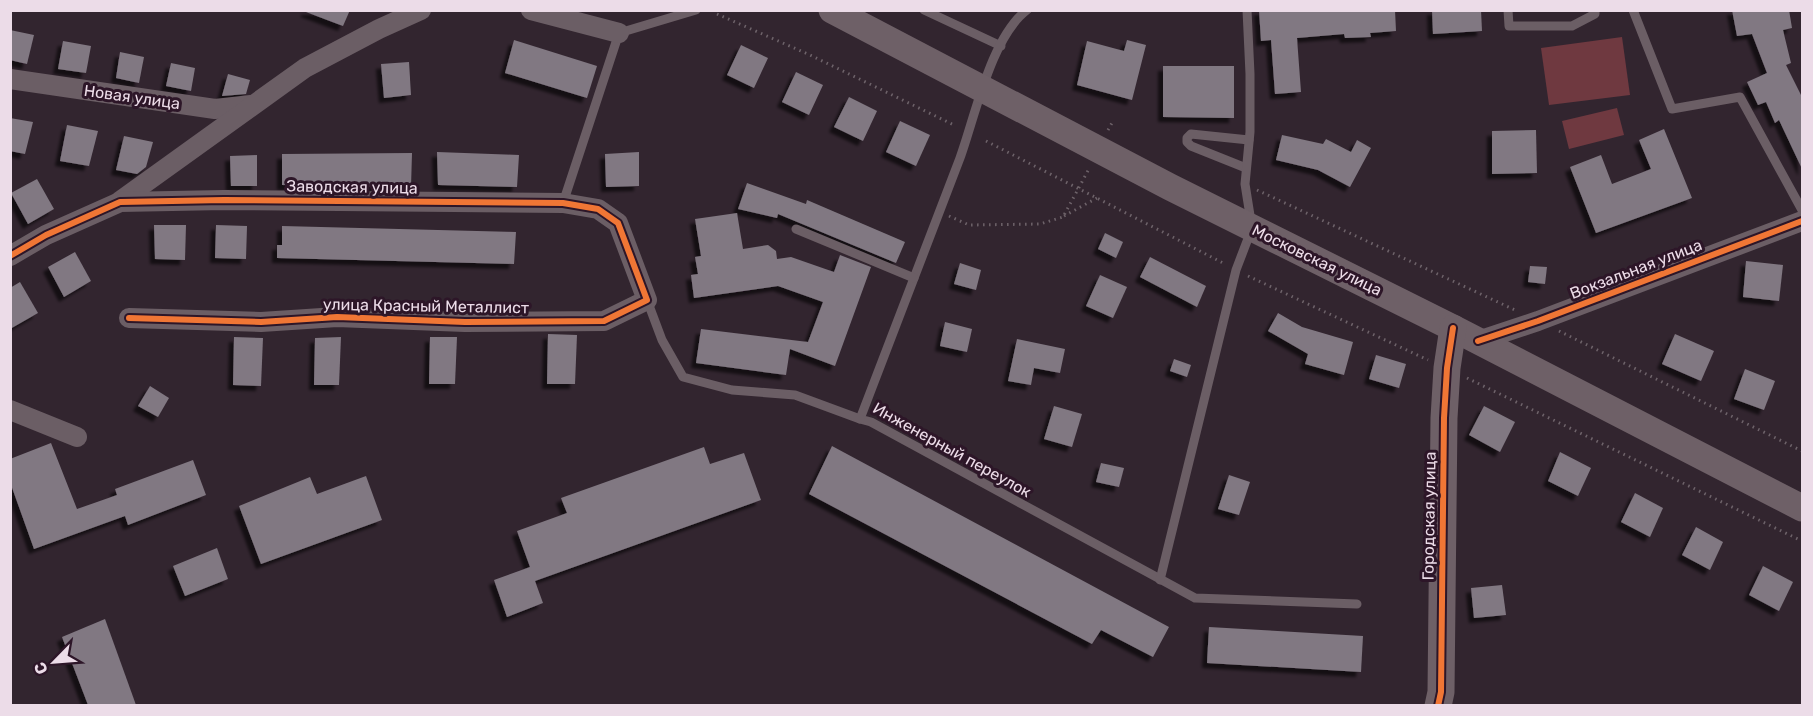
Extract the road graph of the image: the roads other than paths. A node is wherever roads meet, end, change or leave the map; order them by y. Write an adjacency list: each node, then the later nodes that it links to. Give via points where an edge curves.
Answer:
1 (421, 10): 16 (street, via 305,68)
2 (531, 10): 12 (street)
3 (696, 10): 12 (lane)
4 (832, 10): 11 (main road, Московская улица)
5 (924, 10): 13 (lane)
6 (1027, 10): 13 (lane, Инженерный переулок, via 1017,18)
7 (1246, 10): 17 (lane)
8 (1508, 10): 9 (lane, via 1509,27 1572,26 1595,14)
9 (1595, 10)
10 (1633, 10): 21 (lane, via 1672,110 1740,97)
11 (854, 17): 15 (main road, Московская улица)
12 (619, 33): 20 (lane)
13 (1000, 46): 15 (lane, Инженерный переулок)
14 (10, 80): 16 (street, Новая улица, via 215,109)
15 (983, 89): 23 (main road, Московская улица); 26 (lane, Инженерный переулок)
16 (253, 104): 19 (street)
17 (1249, 140): 18 (lane); 18 (lane, via 1191,134 1187,142)
18 (1246, 168): 23 (lane)
19 (120, 202): 20 (street, Заводская улица); 25 (street, Заводская улица)
20 (563, 203): 27 (street, Заводская улица, via 598,209 618,223)
21 (1803, 210)
22 (1803, 221): 30 (street, Вокзальная улица)
23 (1252, 228): 29 (main road, Московская улица); 35 (lane, via 1236,270)
24 (796, 229): 26 (lane)
25 (10, 256)
26 (914, 278): 32 (lane, Инженерный переулок)
27 (647, 300): 28 (street, улица Красный Металлист, via 604,321 465,322 337,317 261,322); 32 (lane, via 662,340 683,377 732,390 795,395)
28 (129, 318)
29 (1453, 328): 30 (main road, Московская улица); 37 (main road, Городская улица, via 1444,418)
30 (1478, 341): 34 (main road, Московская улица)
31 (10, 411): 33 (street)
32 (860, 418): 35 (lane, Инженерный переулок)
33 (77, 436)
34 (1803, 508)
35 (1160, 580): 36 (lane, Инженерный переулок, via 1195,598)
36 (1357, 604)
37 (1442, 701)

